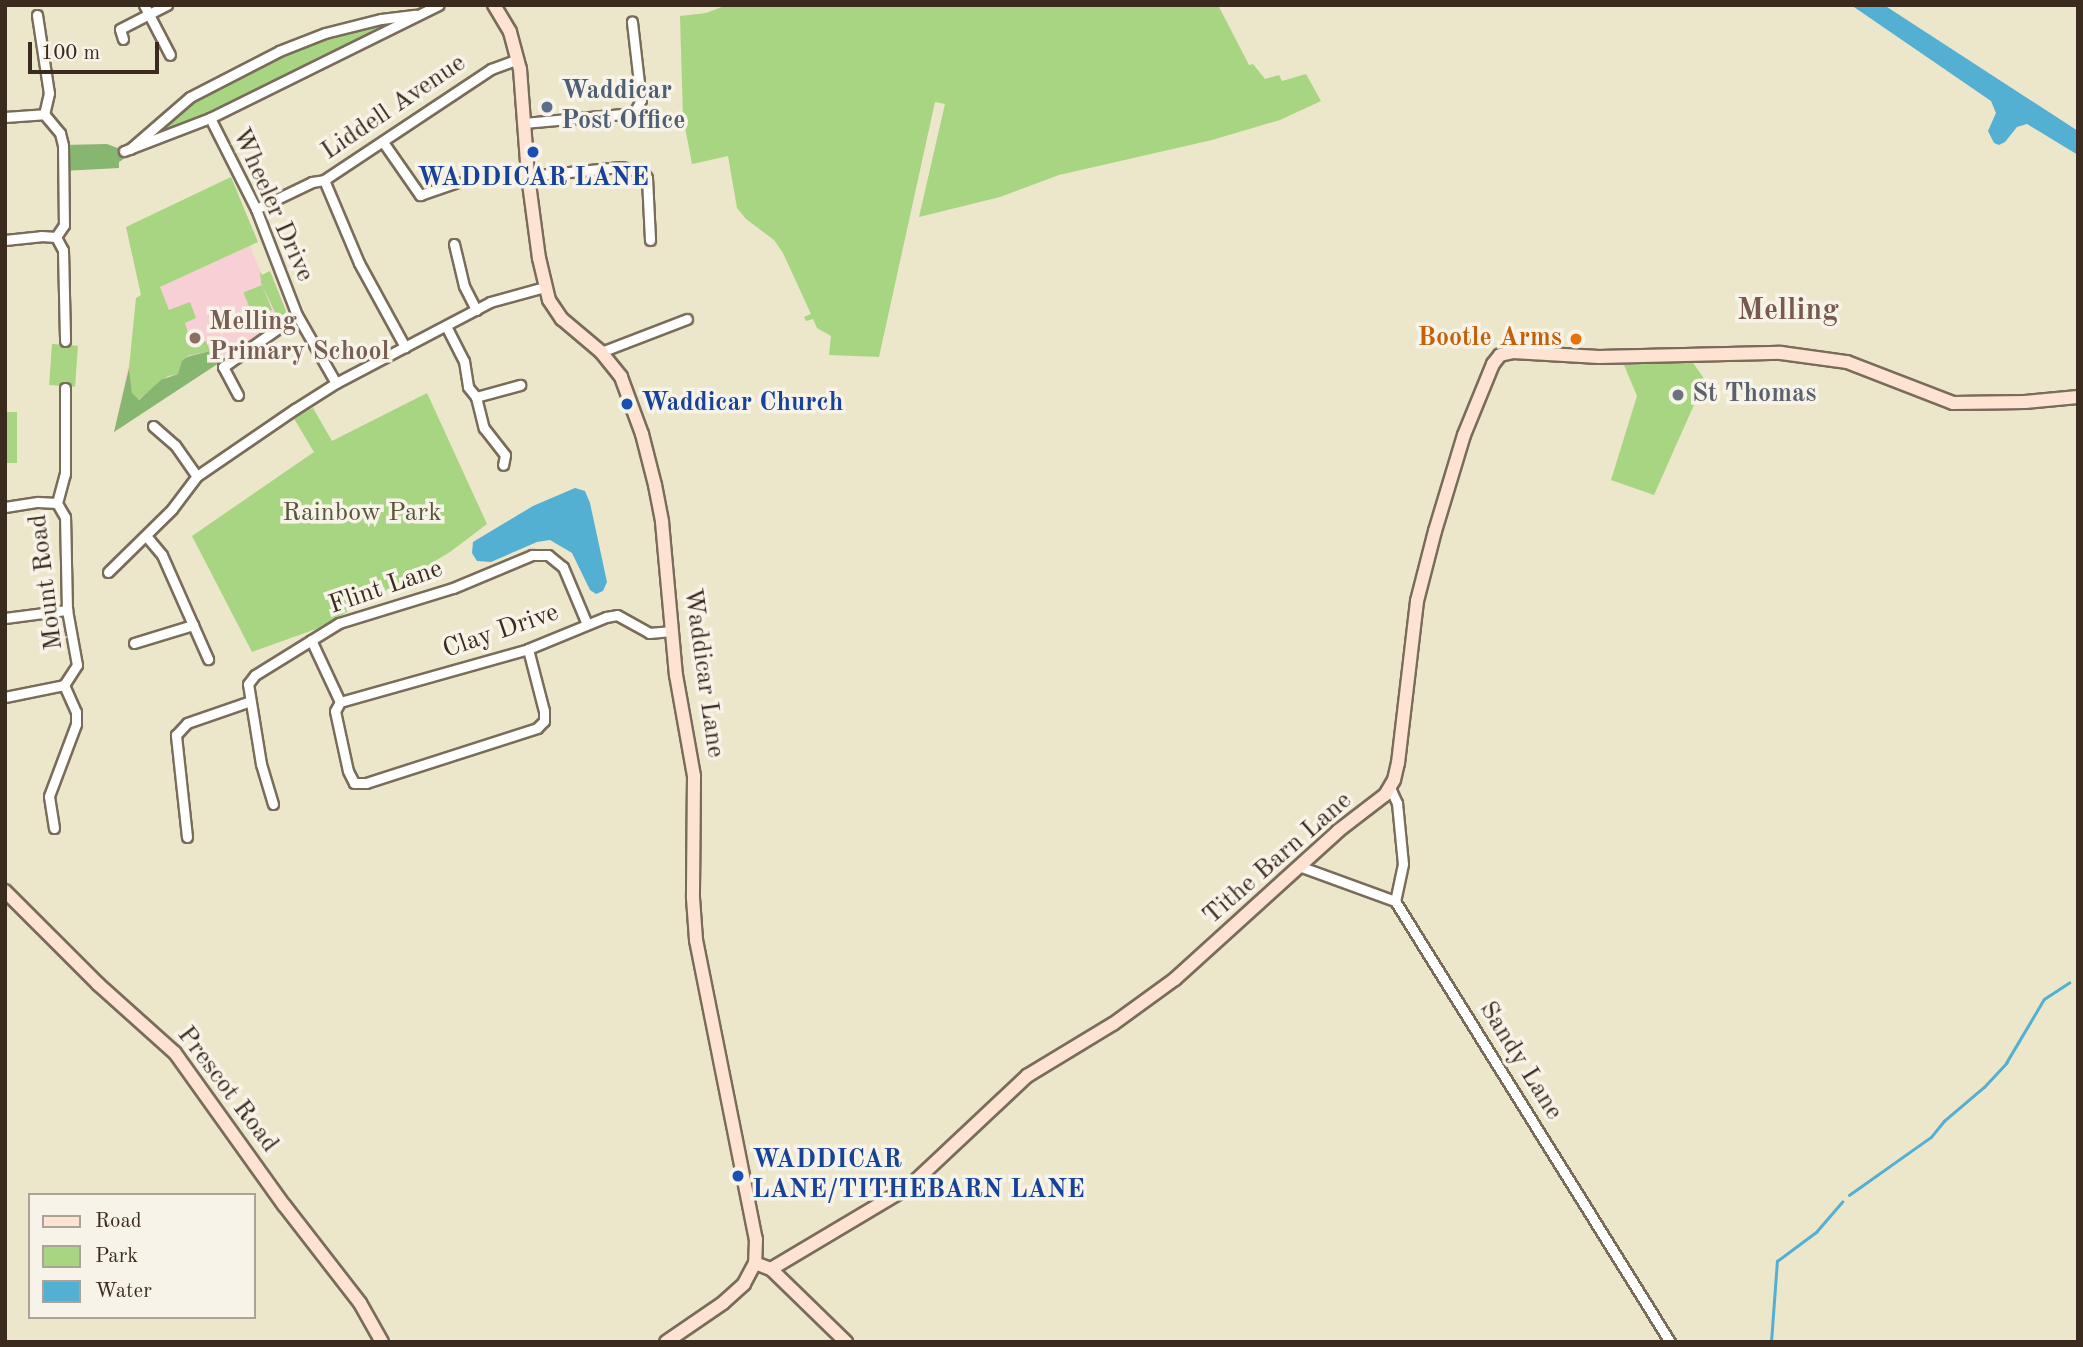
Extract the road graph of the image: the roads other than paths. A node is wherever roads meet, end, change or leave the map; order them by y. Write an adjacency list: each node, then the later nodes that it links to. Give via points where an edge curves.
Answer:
1 (144, 5): 6 (street)
2 (167, 5): 6 (street)
3 (439, 5): 7 (street)
4 (494, 5): 11 (street, Waddicar Lane, via 510,32)
5 (37, 15): 12 (street, via 50,93)
6 (149, 15): 9 (street, via 120,29); 10 (street)
7 (421, 15): 14 (street); 16 (street, via 347,27 279,51 190,97)
8 (632, 22): 15 (street, via 641,100 634,113)
9 (123, 39)
10 (170, 55)
11 (518, 59): 15 (street, Waddicar Lane); 18 (street, Liddell Avenue, via 491,69)
12 (44, 114): 13 (street); 23 (street, via 55,123 63,145 64,225)
13 (5, 117)
14 (210, 118): 17 (street); 22 (street, Wheeler Drive)
15 (524, 123): 19 (street, Waddicar Lane)
16 (150, 128): 17 (street); 17 (street, via 126,150)
17 (156, 141)
18 (383, 142): 20 (street, Liddell Avenue); 21 (street, via 420,195)
19 (528, 176): 25 (street, via 621,167 643,172); 27 (street, Waddicar Lane)
20 (324, 180): 22 (street, Liddell Avenue); 33 (street, via 359,262)
21 (457, 182)
22 (256, 209): 29 (street, Wheeler Drive)
23 (56, 237): 24 (street); 32 (street, via 63,250)
24 (5, 240)
25 (650, 240)
26 (454, 244): 28 (street, via 464,286)
27 (545, 287): 28 (street, via 509,294); 34 (street, Waddicar Lane, via 562,320)
28 (476, 310): 31 (street)
29 (297, 315): 35 (street, Wheeler Drive); 38 (street, via 223,367)
30 (687, 319): 34 (street)
31 (446, 326): 33 (street); 39 (street)
32 (65, 341)
33 (405, 347): 35 (street)
34 (601, 352): 52 (street, Waddicar Lane, via 628,392 656,485)
35 (336, 383): 43 (street)
36 (520, 385): 39 (street)
37 (65, 388): 44 (street, Mount Road, via 65,474)
38 (238, 395)
39 (476, 397): 42 (street, via 484,428 505,455)
40 (2078, 397): 61 (street, Tithe Barn Lane, via 1953,403 1847,362 1781,353 1591,358 1500,355 1464,435 1417,601 1406,706)
41 (153, 426): 43 (street, via 175,445)
42 (503, 465)
43 (197, 476): 46 (street)
44 (57, 503): 45 (street); 48 (street, Mount Road, via 65,517)
45 (5, 507)
46 (147, 537): 47 (street); 50 (street, via 162,555)
47 (108, 572)
48 (67, 610): 49 (street); 57 (street, Mount Road, via 77,665)
49 (5, 618)
50 (193, 625): 54 (street); 56 (street)
51 (587, 625): 52 (street, Clay Drive, via 617,615 649,633); 53 (street, Flint Lane, via 563,567 548,555 532,555 453,588 339,623); 55 (street, Clay Drive)
52 (672, 631): 68 (street, Waddicar Lane, via 694,776 696,940 756,1239)
53 (311, 640): 59 (street, Flint Lane, via 255,675 248,684); 60 (street)
54 (134, 643)
55 (528, 649): 60 (street, Clay Drive); 60 (street, via 544,711 544,721 537,728 366,783 354,783 348,771 335,711)
56 (208, 659)
57 (64, 685): 58 (street); 63 (street, via 76,712 76,724 49,796)
58 (5, 697)
59 (248, 702): 62 (street); 64 (street, via 187,723 176,735)
60 (340, 702)
61 (1390, 788): 65 (street, Tithe Barn Lane); 67 (street, via 1397,803 1403,864)
62 (273, 804)
63 (54, 828)
64 (187, 836)
65 (1299, 866): 67 (street); 69 (street, Tithe Barn Lane, via 1175,979 1113,1024 1027,1076 910,1186)
66 (5, 891): 70 (street, Prescot Road, via 174,1053 353,1294)
67 (1395, 901): 73 (street, Sandy Lane)
68 (755, 1263): 69 (street); 71 (street, via 738,1290)
69 (771, 1269): 72 (street)
70 (382, 1342)
71 (666, 1342)
72 (846, 1342)
73 (1670, 1342)

